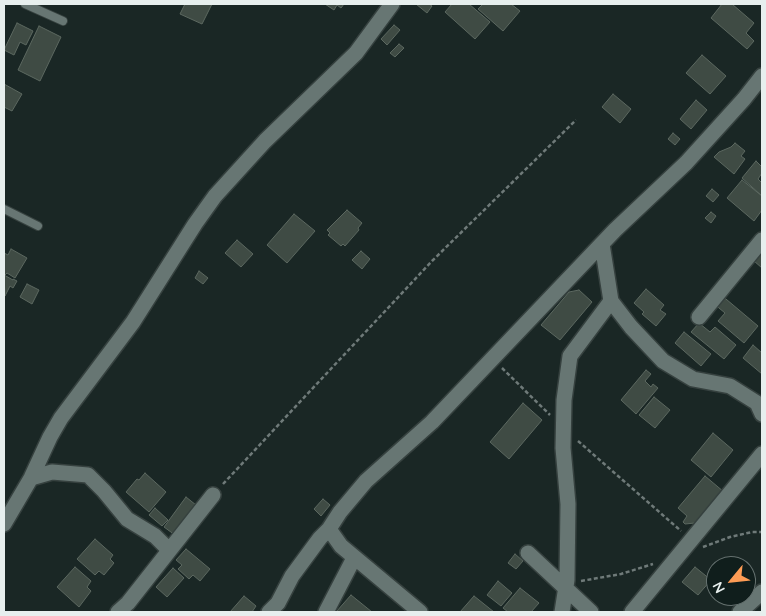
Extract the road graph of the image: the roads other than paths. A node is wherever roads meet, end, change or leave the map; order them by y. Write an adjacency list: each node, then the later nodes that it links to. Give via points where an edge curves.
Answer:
1 (25, 4): 3 (lane)
2 (392, 4): 13 (street, via 356,52 215,196 134,322 61,418)
3 (62, 21)
4 (762, 76): 8 (street, via 686,163)
5 (4, 209): 6 (lane)
6 (38, 226)
7 (762, 240): 10 (street)
8 (602, 244): 9 (street); 16 (street, via 432,422 366,481)
9 (610, 301): 11 (street, via 663,361 693,379 730,386 757,403); 20 (street, via 570,356 564,400 563,448 568,504)
10 (699, 317)
11 (762, 414)
12 (762, 454): 28 (street)
13 (31, 478): 15 (street); 17 (street, via 52,472 88,475 127,519 155,536)
14 (213, 495): 17 (street)
15 (4, 522)
16 (329, 529): 19 (street); 23 (street, via 292,576 278,604)
17 (169, 550): 22 (street)
18 (528, 553): 20 (street)
19 (354, 558): 24 (street); 25 (street)
20 (566, 588): 26 (street); 27 (street)
21 (762, 592): 29 (street)
22 (127, 609)
23 (269, 612)
24 (326, 612)
25 (420, 612)
26 (562, 612)
27 (591, 612)
28 (632, 612)
29 (740, 612)

